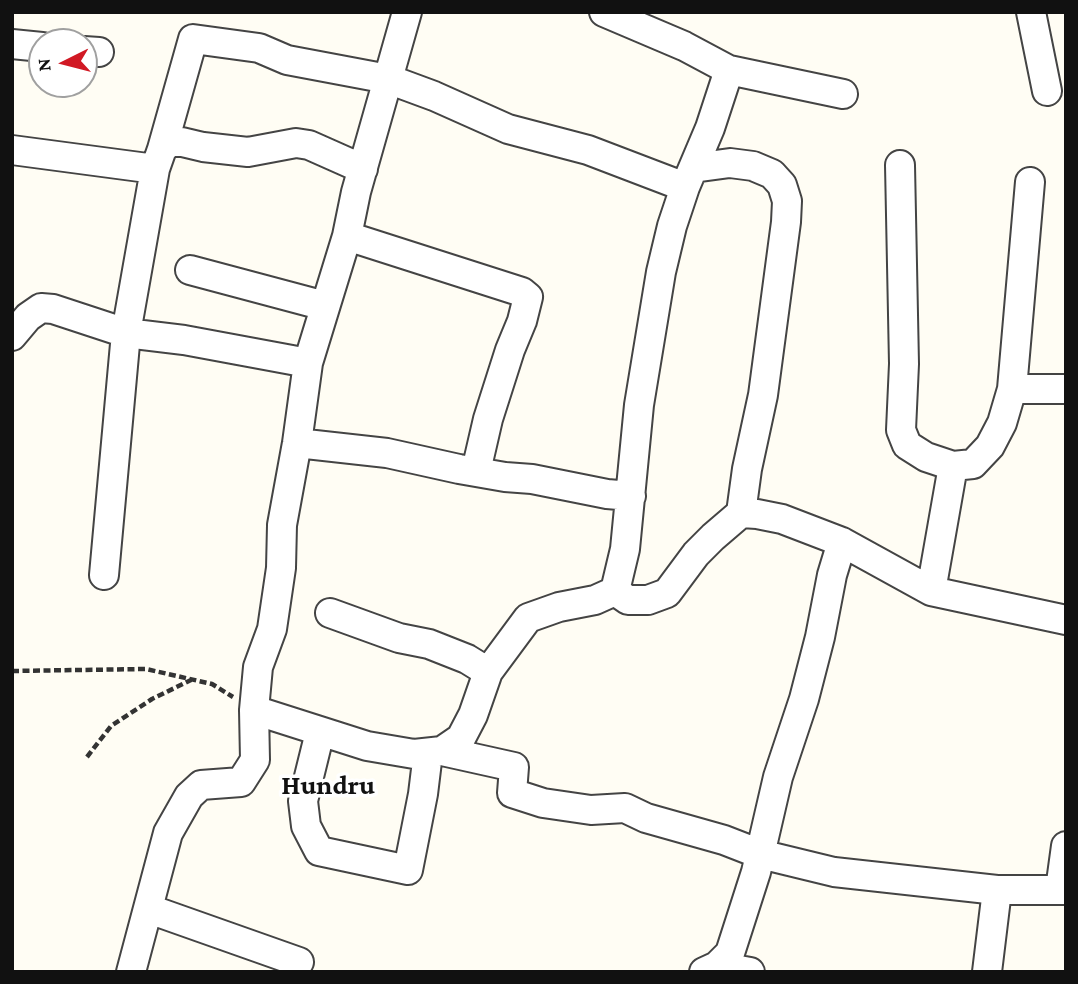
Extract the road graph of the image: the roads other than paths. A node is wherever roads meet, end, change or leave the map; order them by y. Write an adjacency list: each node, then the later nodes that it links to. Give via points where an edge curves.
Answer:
1 (407, 12): 5 (street)
2 (604, 12): 4 (street)
3 (1031, 12): 6 (street)
4 (729, 70): 7 (street); 12 (street)
5 (388, 79): 9 (street, via 287,60 259,48 193,39); 11 (street); 12 (street, via 508,129)
6 (1047, 91)
7 (843, 94)
8 (12, 150): 9 (street)
9 (158, 159): 11 (street, via 170,142 248,152 296,143); 17 (street)
10 (900, 165): 23 (street, via 901,430 907,445)
11 (363, 169): 14 (street)
12 (689, 177): 25 (street, via 672,226 652,318); 26 (street, via 730,163 753,166 772,174 787,201 763,395)
13 (1030, 181): 20 (street)
14 (347, 236): 16 (street); 24 (street, via 528,297)
15 (190, 270): 16 (street)
16 (325, 306): 19 (street)
17 (126, 333): 18 (street, via 41,308); 19 (street); 28 (street)
18 (12, 336)
19 (308, 363): 22 (street)
20 (1012, 389): 21 (street); 23 (street, via 990,446 973,464)
21 (1066, 389)
22 (297, 443): 24 (street, via 387,453); 34 (street, via 282,525 272,629 258,667)
23 (953, 466): 29 (street)
24 (475, 471): 25 (street)
25 (631, 496): 30 (street)
26 (741, 513): 27 (street, via 782,519); 30 (street, via 696,554 667,593 648,600 628,600)
27 (842, 542): 29 (street); 38 (street)
28 (104, 575)
29 (931, 591): 32 (street)
30 (615, 592): 33 (street, via 528,618)
31 (330, 613): 33 (street, via 429,644)
32 (1066, 620)
33 (488, 672): 36 (street, via 461,738)
34 (254, 710): 35 (street); 41 (street, via 255,760 241,782 201,785 189,796 168,833)
35 (320, 732): 36 (street, via 367,746 414,754); 36 (street, via 303,801 306,826 319,851 408,870)
36 (435, 752): 38 (street, via 514,767 512,793 591,810 625,808)
37 (1066, 846): 40 (street)
38 (760, 854): 39 (street, via 834,872); 43 (street, via 730,953)
39 (998, 890): 40 (street); 46 (street)
40 (1063, 890)
41 (149, 909): 42 (street); 44 (street)
42 (299, 962)
43 (711, 969): 45 (street)
44 (131, 972)
45 (750, 972)
46 (987, 972)

